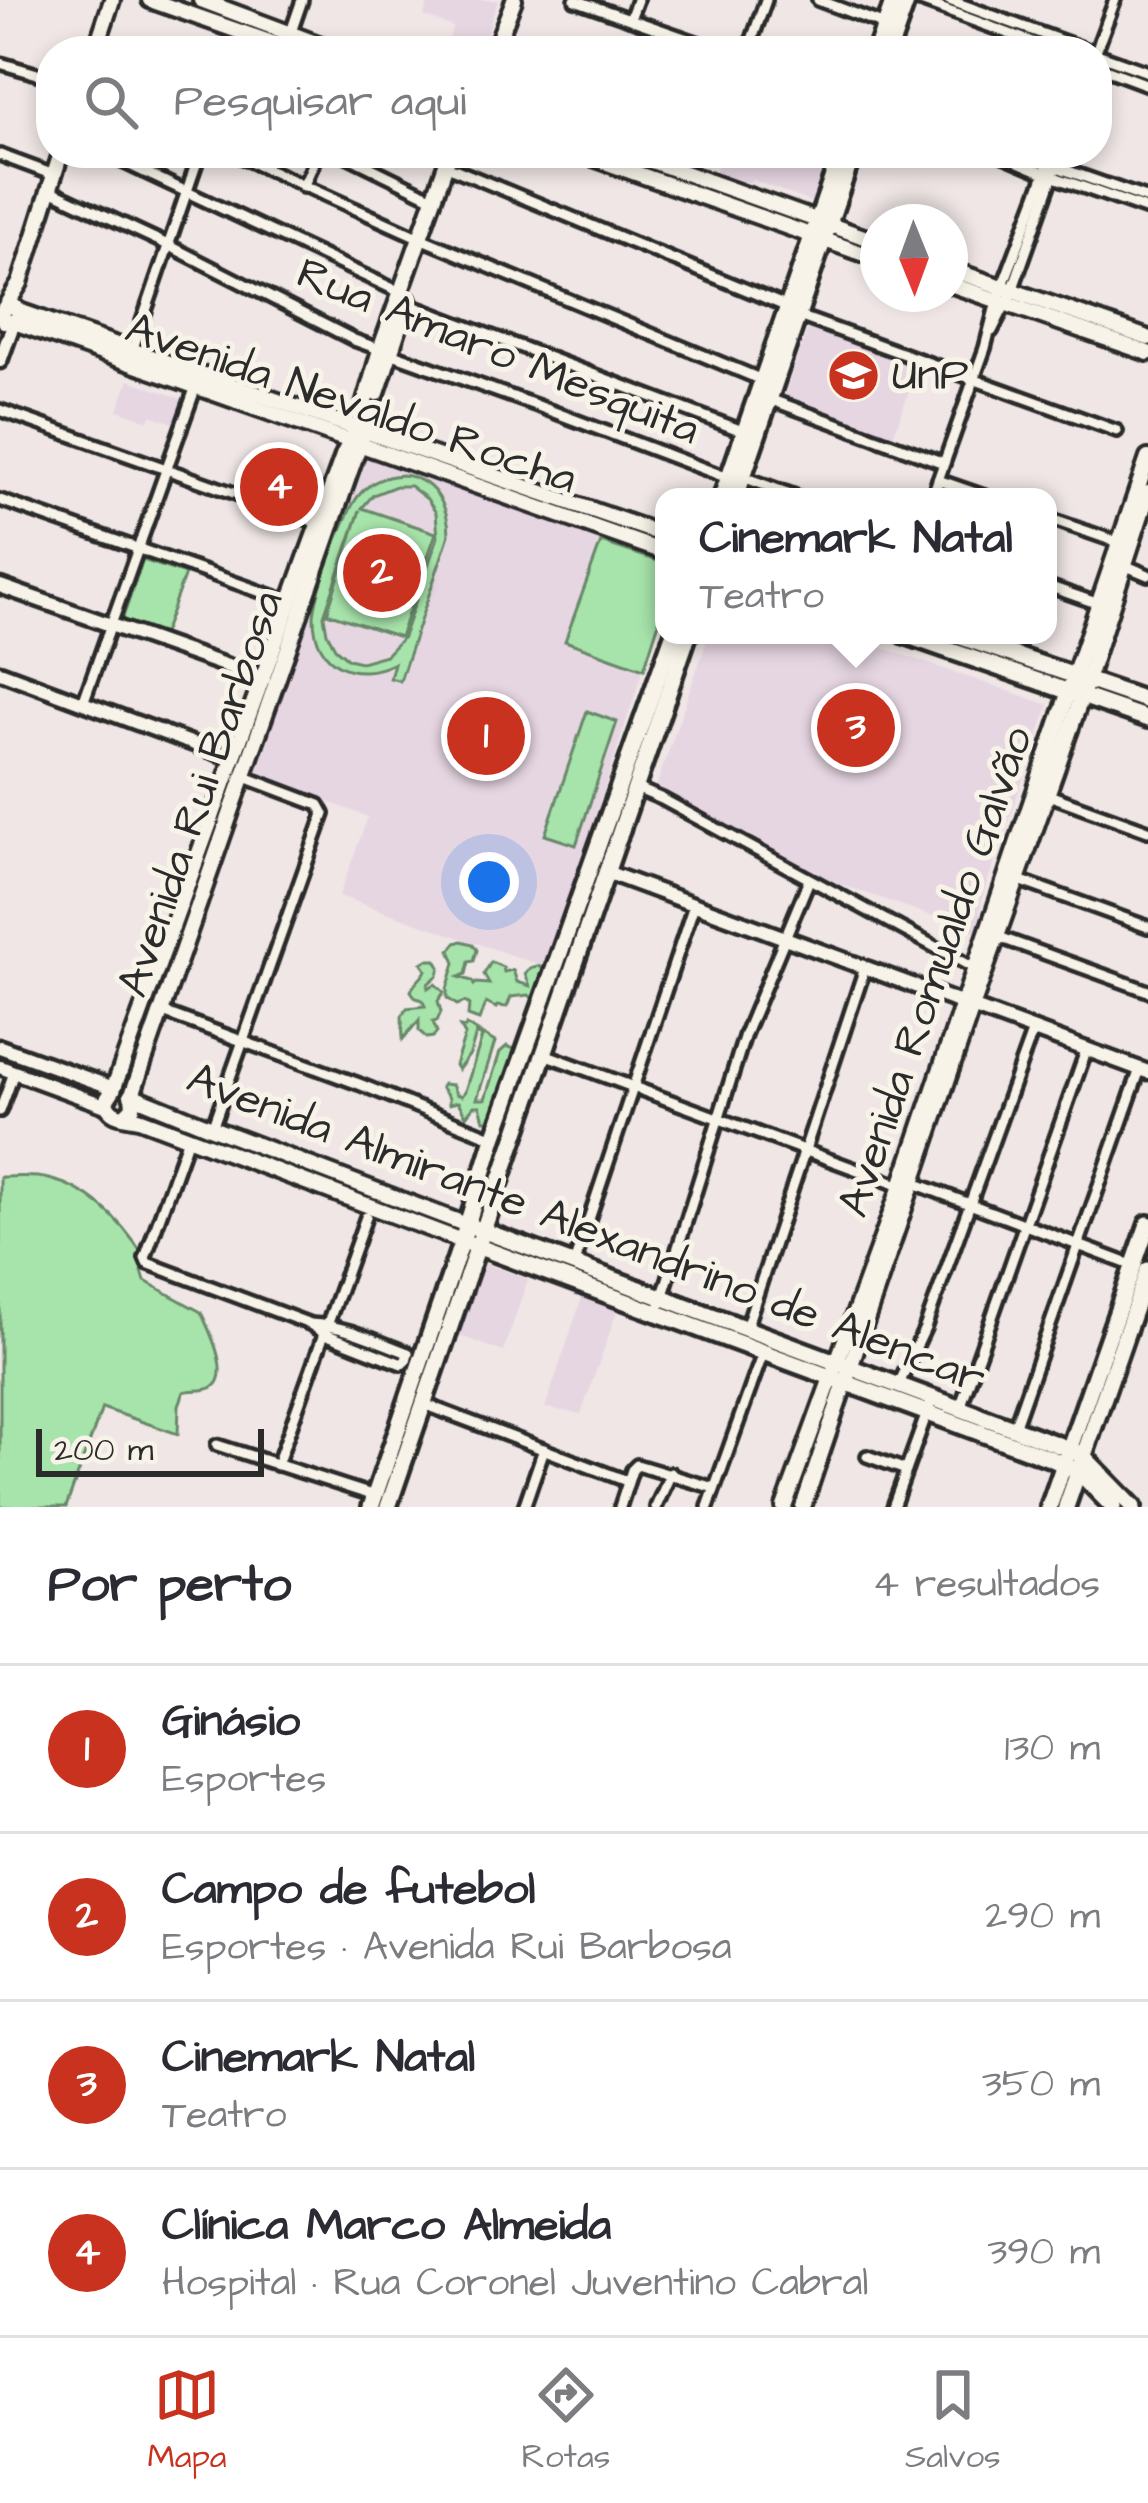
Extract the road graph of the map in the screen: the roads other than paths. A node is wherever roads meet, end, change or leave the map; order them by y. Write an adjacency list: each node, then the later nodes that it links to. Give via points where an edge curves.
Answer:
1 (112, 0): 20 (main road)
2 (150, 0): 17 (main road)
3 (203, 0): 17 (street); 22 (main road)
4 (302, 0): 23 (street)
5 (504, 0): 24 (main road)
6 (514, 0): 25 (main road)
7 (575, 0): 18 (street)
8 (638, 0): 18 (street)
9 (766, 0): 27 (street)
10 (818, 0): 19 (street)
11 (894, 0): 19 (main road)
12 (907, 0): 29 (main road)
13 (918, 0): 16 (street)
14 (949, 0): 16 (street)
15 (1115, 0): 31 (street)
16 (960, 9): 30 (street)
17 (198, 17): 21 (main road)
18 (630, 20): 26 (street)
19 (885, 25): 28 (main road)
20 (100, 36)
21 (263, 36)
22 (274, 36)
23 (292, 36)
24 (491, 36)
25 (500, 36)
26 (677, 36)
27 (753, 36)
28 (881, 36)
29 (894, 36)
30 (1032, 36)
31 (1100, 36)
32 (1112, 59): 35 (street)
33 (0, 63): 36 (street)
34 (1112, 72): 37 (street)
35 (1148, 72)
36 (36, 74)
37 (1148, 85)
38 (0, 155): 54 (street, Rua Amaro Mesquita)
39 (57, 168): 54 (main road)
40 (136, 168): 56 (street)
41 (195, 168): 56 (street)
42 (263, 168): 55 (street)
43 (311, 168): 55 (street)
44 (372, 168): 57 (street)
45 (445, 168): 57 (main road, Avenida Rui Barbosa)
46 (626, 168): 60 (main road)
47 (666, 168): 60 (main road)
48 (837, 168): 60 (main road)
49 (847, 168): 60 (main road)
50 (1052, 168): 66 (street)
51 (1061, 168): 59 (street)
52 (1064, 168): 58 (street)
53 (454, 169): 62 (main road, Avenida Rui Barbosa); 68 (street)
54 (52, 183): 63 (street, Rua Amaro Mesquita); 69 (main road)
55 (303, 187): 62 (street)
56 (187, 192): 63 (street); 67 (street)
57 (435, 199): 62 (main road, Avenida Rui Barbosa)
58 (1148, 199)
59 (1148, 210)
60 (820, 230): 61 (main road); 64 (main road); 68 (main road)
61 (860, 238)
62 (424, 240): 67 (main road, Avenida Rui Barbosa); 77 (street)
63 (168, 245): 73 (street); 74 (street, Rua Amaro Mesquita)
64 (860, 250)
65 (968, 280): 66 (main road)
66 (1005, 296): 70 (main road); 72 (main road); 78 (street)
67 (404, 298): 74 (main road, Avenida Rui Barbosa); 83 (street)
68 (792, 311): 77 (main road); 78 (street); 80 (main road)
69 (7, 314): 73 (main road, Avenida Nevaldo Rocha); 76 (street); 79 (main road, Avenida Nevaldo Rocha)
70 (1110, 325): 71 (main road); 72 (main road)
71 (1148, 338)
72 (1119, 343): 75 (main road)
73 (132, 351): 84 (main road, Avenida Nevaldo Rocha)
74 (385, 352): 84 (main road, Avenida Rui Barbosa); 88 (street, Rua Amaro Mesquita)
75 (1148, 353)
76 (0, 361)
77 (763, 380): 83 (main road)
78 (974, 380): 82 (street); 86 (street)
79 (195, 388): 84 (main road, Avenida Nevaldo Rocha); 87 (street)
80 (769, 400): 86 (street); 88 (main road)
81 (0, 410): 87 (street)
82 (1117, 431)
83 (745, 432): 88 (main road)
84 (358, 437): 98 (main road, Avenida Rui Barbosa); 100 (main road, Avenida Nevaldo Rocha); 103 (main road, Avenida Nevaldo Rocha); 106 (main road, Avenida Rui Barbosa)
85 (1148, 458): 101 (main road, Avenida Romualdo Galvão)
86 (944, 463): 89 (street)
87 (166, 469): 98 (street); 102 (street)
88 (736, 478): 90 (main road); 91 (main road); 92 (street, Rua Amaro Mesquita)
89 (938, 480): 93 (street); 94 (street)
90 (729, 488)
91 (736, 488)
92 (769, 488)
93 (935, 488)
94 (961, 488)
95 (1148, 493): 99 (main road, Avenida Romualdo Galvão)
96 (0, 500): 102 (street)
97 (1057, 521): 101 (street)
98 (318, 523): 106 (main road, Avenida Rui Barbosa)
99 (1143, 526): 104 (main road, Avenida Romualdo Galvão)
100 (655, 532)
101 (1120, 543): 110 (main road, Avenida Romualdo Galvão)
102 (138, 548): 109 (street); 111 (street)
103 (655, 549)
104 (1124, 565): 105 (street); 118 (main road, Avenida Romualdo Galvão)
105 (1148, 575)
106 (307, 577): 109 (main road, Avenida Rui Barbosa)
107 (0, 586): 111 (street)
108 (1057, 589): 110 (street)
109 (297, 596): 117 (main road, Avenida Rui Barbosa); 123 (main road, Avenida Rui Barbosa)
110 (1099, 604): 118 (main road, Avenida Romualdo Galvão)
111 (111, 625): 117 (street); 120 (street)
112 (672, 644): 121 (main road)
113 (684, 644): 121 (main road)
114 (936, 644): 118 (main road)
115 (977, 644): 118 (main road)
116 (0, 672): 120 (street)
117 (264, 679): 123 (main road, Avenida Rui Barbosa)
118 (1078, 686): 119 (main road); 122 (main road); 127 (main road, Avenida Romualdo Galvão); 137 (main road, Avenida Romualdo Galvão)
119 (1148, 701)
120 (83, 703): 124 (street)
121 (655, 710): 126 (main road); 158 (main road)
122 (1148, 718)
123 (251, 738): 124 (main road, Avenida Rui Barbosa); 125 (main road, Avenida Rui Barbosa)
124 (234, 759): 150 (main road, Avenida Rui Barbosa)
125 (245, 777): 140 (main road, Avenida Rui Barbosa); 142 (street, via 319,805 324,814)
126 (634, 787): 129 (main road); 131 (street)
127 (1046, 794): 128 (street); 130 (main road, Avenida Romualdo Galvão)
128 (1148, 831)
129 (606, 872): 132 (street); 145 (main road)
130 (1016, 879): 133 (street); 134 (main road, Avenida Romualdo Galvão)
131 (809, 880): 135 (street); 137 (street)
132 (694, 905): 135 (street); 149 (street)
133 (1148, 927)
134 (997, 935): 138 (street); 139 (main road, Avenida Romualdo Galvão)
135 (783, 938): 136 (street); 155 (street)
136 (865, 968): 139 (street); 159 (street)
137 (974, 968): 139 (main road, Avenida Romualdo Galvão)
138 (1148, 991)
139 (967, 1005): 141 (street); 160 (main road, Avenida Romualdo Galvão)
140 (163, 1012): 142 (street); 151 (main road, Avenida Rui Barbosa)
141 (1033, 1030): 144 (street); 161 (street)
142 (242, 1042): 156 (street); 158 (street)
143 (0, 1046): 150 (street, Avenida Almirante Alexandrino de Alencar)
144 (1087, 1048): 147 (street); 164 (street)
145 (544, 1054): 149 (street); 165 (main road)
146 (0, 1067): 152 (street, Avenida Almirante Alexandrino de Alencar)
147 (1145, 1069): 166 (street)
148 (12, 1078): 153 (street)
149 (632, 1089): 155 (street); 167 (street)
150 (113, 1090): 151 (main road, Avenida Almirante Alexandrino de Alencar); 152 (main road, Avenida Rui Barbosa)
151 (141, 1096): 154 (main road, Avenida Rui Barbosa); 156 (main road, Avenida Almirante Alexandrino de Alencar)
152 (106, 1106): 154 (main road, Avenida Almirante Alexandrino de Alencar)
153 (0, 1111)
154 (132, 1117): 157 (main road, Avenida Almirante Alexandrino de Alencar)
155 (719, 1120): 159 (street); 169 (street)
156 (212, 1128): 165 (main road, Avenida Almirante Alexandrino de Alencar)
157 (188, 1138): 165 (main road, Avenida Almirante Alexandrino de Alencar); 172 (street, via 149,1265)
158 (494, 1138): 165 (main road)
159 (805, 1152): 160 (street); 171 (street)
160 (907, 1185): 161 (street); 174 (main road, Avenida Romualdo Galvão)
161 (971, 1205): 164 (street); 175 (street)
162 (367, 1217): 172 (street)
163 (1148, 1224): 168 (main road)
164 (1026, 1226): 166 (street); 178 (street)
165 (472, 1236): 167 (main road, Avenida Almirante Alexandrino de Alencar); 169 (main road, Avenida Almirante Alexandrino de Alencar); 176 (main road); 189 (main road)
166 (1079, 1245): 168 (street); 179 (street)
167 (574, 1264): 169 (main road, Avenida Almirante Alexandrino de Alencar)
168 (1141, 1268): 183 (main road)
169 (660, 1305): 170 (main road, Avenida Almirante Alexandrino de Alencar)
170 (722, 1328): 171 (main road, Avenida Almirante Alexandrino de Alencar); 173 (main road, Avenida Almirante Alexandrino de Alencar)
171 (746, 1328): 174 (main road, Avenida Almirante Alexandrino de Alencar)
172 (327, 1329): 172 (street, via 402,1364 409,1355); 184 (street)
173 (763, 1352): 174 (main road, Avenida Almirante Alexandrino de Alencar); 188 (street)
174 (842, 1373): 175 (main road, Avenida Almirante Alexandrino de Alencar); 177 (main road, Avenida Almirante Alexandrino de Alencar); 194 (main road, Avenida Romualdo Galvão); 195 (main road, Avenida Romualdo Galvão)
175 (898, 1386): 177 (main road, Avenida Almirante Alexandrino de Alencar)
176 (424, 1404): 181 (street); 189 (main road)
177 (929, 1407): 178 (main road, Avenida Almirante Alexandrino de Alencar); 183 (main road, Avenida Almirante Alexandrino de Alencar); 185 (street)
178 (960, 1408): 179 (main road, Avenida Almirante Alexandrino de Alencar)
179 (1014, 1428): 183 (main road, Avenida Almirante Alexandrino de Alencar)
180 (217, 1445): 184 (street)
181 (544, 1449): 187 (street); 190 (street)
182 (867, 1456): 185 (street)
183 (1074, 1460): 197 (main road); 198 (main road); 199 (main road, Avenida Almirante Alexandrino de Alencar); 200 (main road, Avenida Almirante Alexandrino de Alencar)
184 (277, 1465): 189 (street)
185 (906, 1470): 196 (street)
186 (671, 1473): 187 (street, via 640,1465); 188 (street); 192 (street)
187 (630, 1475): 191 (street)
188 (714, 1488): 193 (street)
189 (378, 1503)
190 (524, 1507)
191 (620, 1507)
192 (656, 1507)
193 (708, 1507)
194 (784, 1507)
195 (803, 1507)
196 (893, 1507)
197 (1049, 1507)
198 (1066, 1507)
199 (1113, 1507)
200 (1133, 1507)

